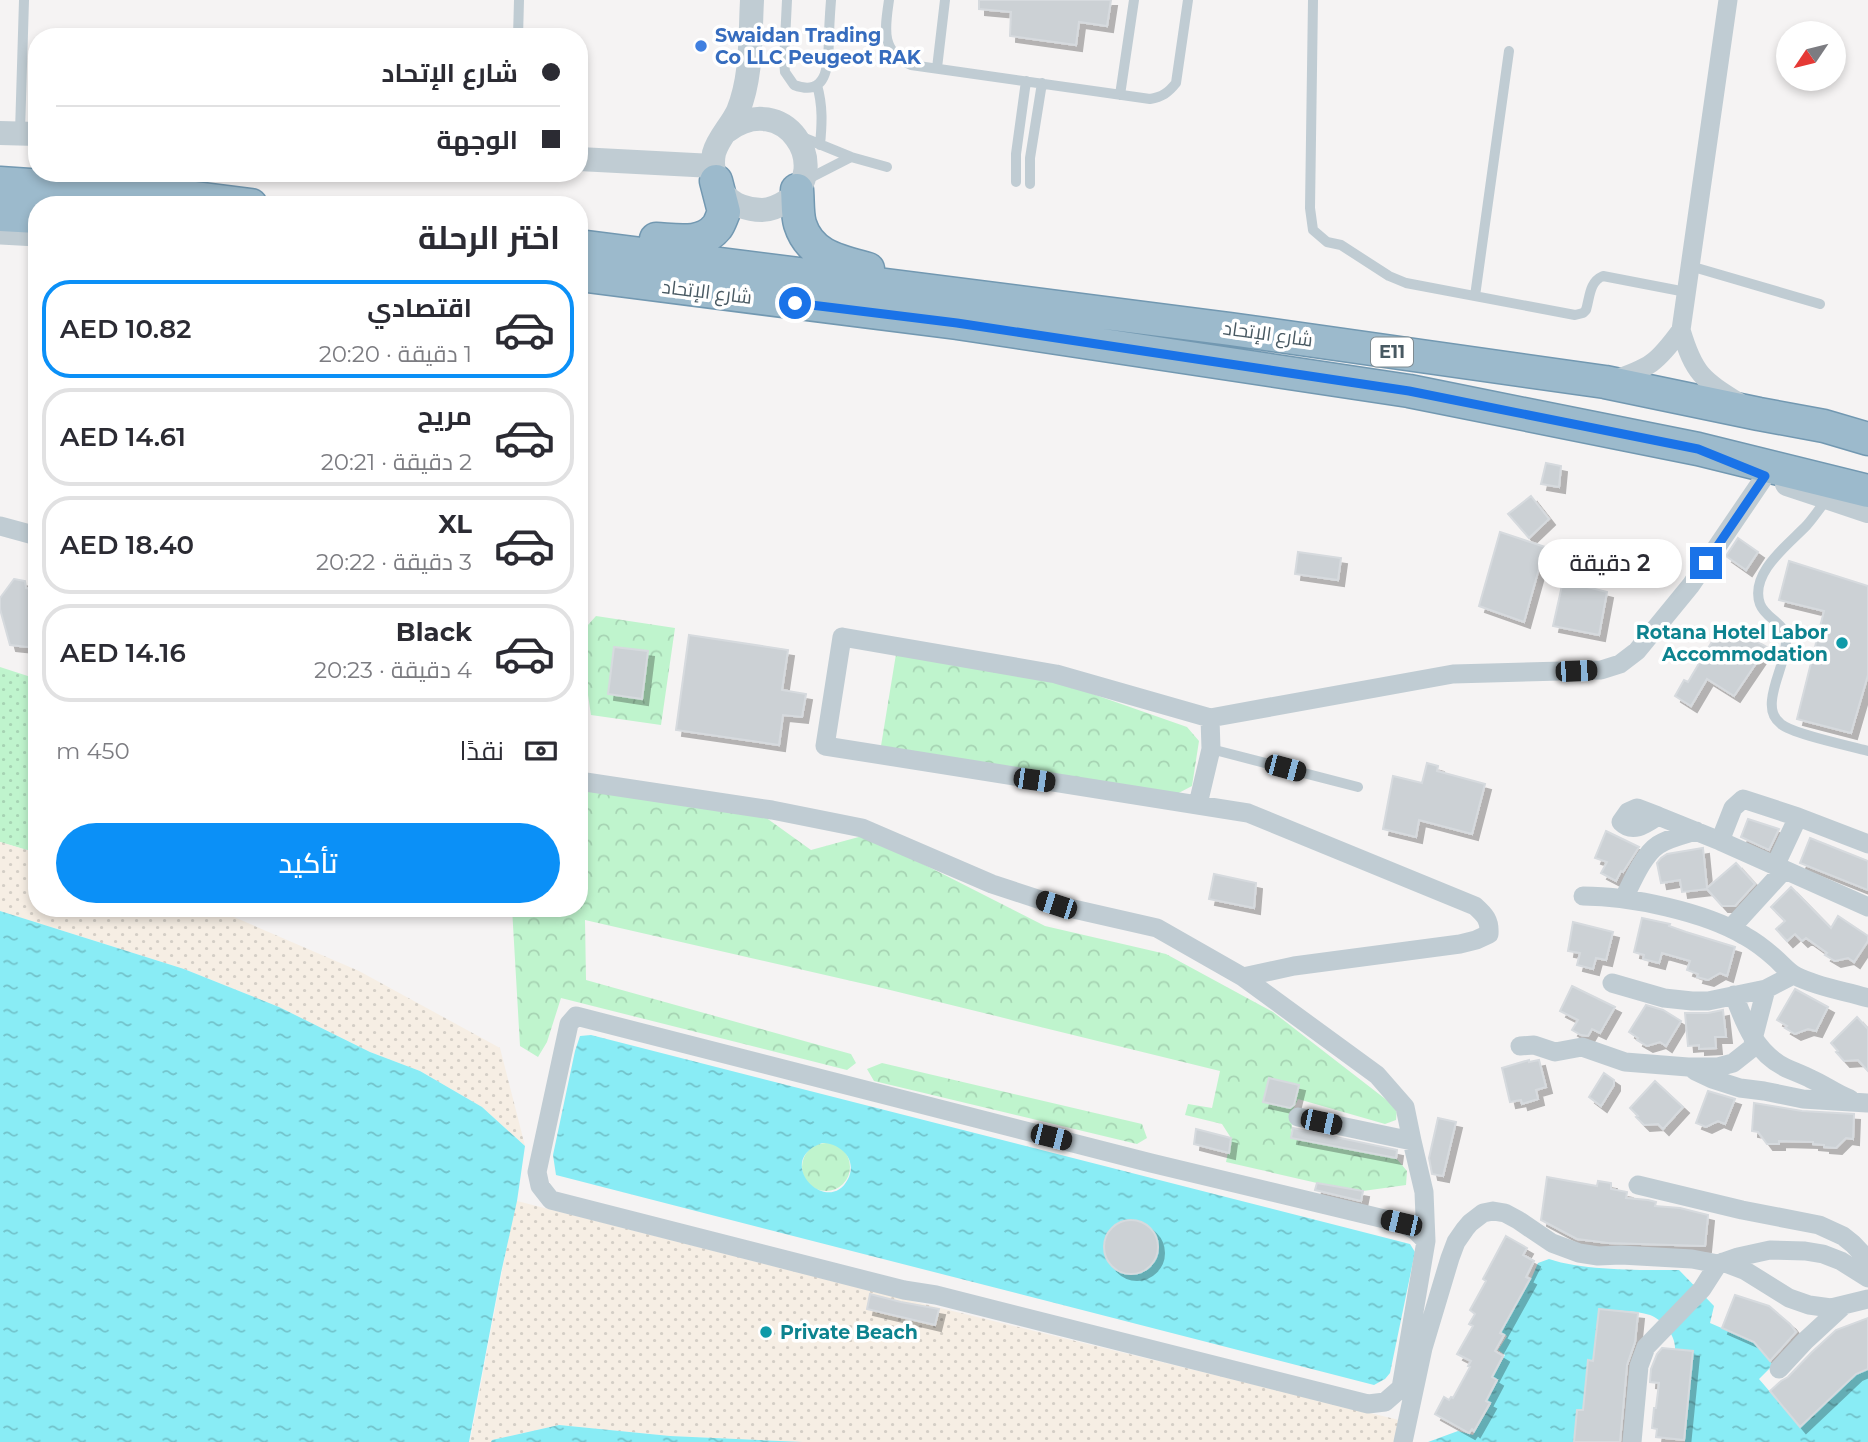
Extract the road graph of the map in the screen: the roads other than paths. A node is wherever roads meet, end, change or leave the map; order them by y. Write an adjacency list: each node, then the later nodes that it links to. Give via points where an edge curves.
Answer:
1 (24, 0): 22 (lane)
2 (519, 0): 12 (lane)
3 (751, 0): 15 (street)
4 (787, 0): 18 (lane, via 785,72 794,85)
5 (831, 0): 18 (lane, via 827,67)
6 (889, 0): 14 (lane, via 885,29 890,48 911,65)
7 (945, 0): 14 (lane)
8 (1133, 0): 19 (lane)
9 (1188, 0): 19 (lane, via 1176,83 1169,92 1150,99)
10 (1313, 0): 43 (lane, via 1313,230 1398,281)
11 (1728, 0): 39 (street)
12 (518, 28)
13 (1509, 51): 43 (lane)
14 (937, 68): 16 (lane)
15 (748, 70): 20 (street, via 765,107); 21 (street, via 745,91)
16 (1026, 81): 17 (lane); 28 (lane)
17 (1042, 83): 19 (lane); 30 (lane)
18 (817, 85): 23 (lane)
19 (1120, 95)
20 (783, 125): 21 (street, via 750,119); 23 (lane); 31 (street, via 804,153)
21 (727, 131): 27 (street, via 715,153)
22 (19, 133)
23 (820, 145): 24 (lane)
24 (851, 157): 26 (lane); 31 (lane, via 816,173)
25 (588, 160): 27 (street)
26 (887, 167)
27 (715, 174): 31 (street, via 724,194 750,210 780,206); 36 (highway, via 724,212 716,228 703,239)
28 (1016, 182)
29 (0, 183): 32 (highway)
30 (1030, 184)
31 (799, 187): 42 (highway, via 799,222 807,241 821,253)
32 (180, 196)
33 (0, 215): 34 (highway)
34 (28, 217)
35 (0, 235): 37 (street)
36 (588, 235)
37 (28, 237)
38 (588, 247): 42 (highway, شارع الإتحاد / E11)
39 (1689, 266): 41 (street); 44 (lane)
40 (588, 276): 49 (highway, شارع الإتحاد / E11, via 957,323 1409,391)
41 (1686, 292): 43 (lane, via 1603,276 1592,285 1586,310 1575,315); 45 (street)
42 (957, 295): 46 (highway, شارع الإتحاد / E11)
43 (1475, 296)
44 (1820, 304)
45 (1681, 330): 46 (street, via 1646,367); 47 (street, via 1688,355 1703,377)
46 (1605, 382): 47 (highway, شارع الإتحاد / E11)
47 (1759, 414): 48 (highway, شارع الإتحاد / E11)
48 (1868, 439)
49 (1698, 449): 50 (street); 51 (highway, شارع الإتحاد / E11)
50 (1765, 476): 52 (street); 56 (street, via 1691,585 1637,651 1620,664 1601,670 1453,674)
51 (1868, 491)
52 (1827, 498): 53 (street); 58 (lane, via 1768,565 1759,584 1760,606 1782,627 1786,639 1771,708 1788,729)
53 (1868, 511)
54 (0, 526): 55 (street)
55 (28, 534)
56 (1210, 718): 57 (street); 61 (street, via 1056,674 842,637 825,746)
57 (1211, 749): 60 (lane); 61 (street)
58 (1868, 751)
59 (588, 782): 73 (street, via 862,828 992,884 1056,905 1157,928)
60 (1358, 788)
61 (1198, 804): 73 (street, via 1248,813 1462,900 1486,916 1489,925 1489,934 1460,944)
62 (1658, 816): 64 (street)
63 (1798, 817): 65 (street, via 1743,799 1733,808); 66 (street); 67 (street)
64 (1696, 831): 65 (street); 69 (street, via 1651,851)
65 (1720, 841): 67 (street)
66 (1868, 844)
67 (1780, 868): 70 (street); 71 (street)
68 (1583, 896): 69 (street)
69 (1624, 898): 71 (street)
70 (1868, 907)
71 (1731, 928): 72 (street)
72 (1793, 975): 75 (street); 77 (street)
73 (1242, 977): 83 (street, via 1377,1075 1405,1107)
74 (1612, 983): 76 (street, via 1692,1001)
75 (1766, 989): 76 (street); 78 (street)
76 (1734, 995): 78 (street)
77 (1868, 998)
78 (1755, 1042): 80 (street, via 1733,1063 1718,1068); 81 (street, via 1784,1067)
79 (1520, 1046): 80 (street, via 1555,1052 1582,1047 1625,1062)
80 (1688, 1067): 81 (street, via 1740,1088 1803,1099)
81 (1867, 1103)
82 (1298, 1117): 83 (street)
83 (1412, 1141): 85 (street, via 1424,1192)
84 (1638, 1185): 86 (street, via 1819,1225 1853,1244)
85 (1426, 1241): 85 (street, via 1401,1223 576,1016 569,1024 537,1171 540,1186 551,1200 1368,1404 1385,1402 1401,1388)
86 (1868, 1260)
87 (1721, 1263): 88 (street, via 1770,1250 1805,1251 1841,1261); 90 (street, via 1744,1270 1799,1303 1818,1308); 92 (street, via 1579,1253 1552,1243 1505,1213 1483,1213 1469,1223 1450,1258 1430,1319); 93 (street, via 1646,1347 1639,1366)
88 (1868, 1278)
89 (1868, 1299): 90 (street)
90 (1844, 1305): 91 (street)
91 (1779, 1369)
92 (1403, 1442)
93 (1632, 1442)

